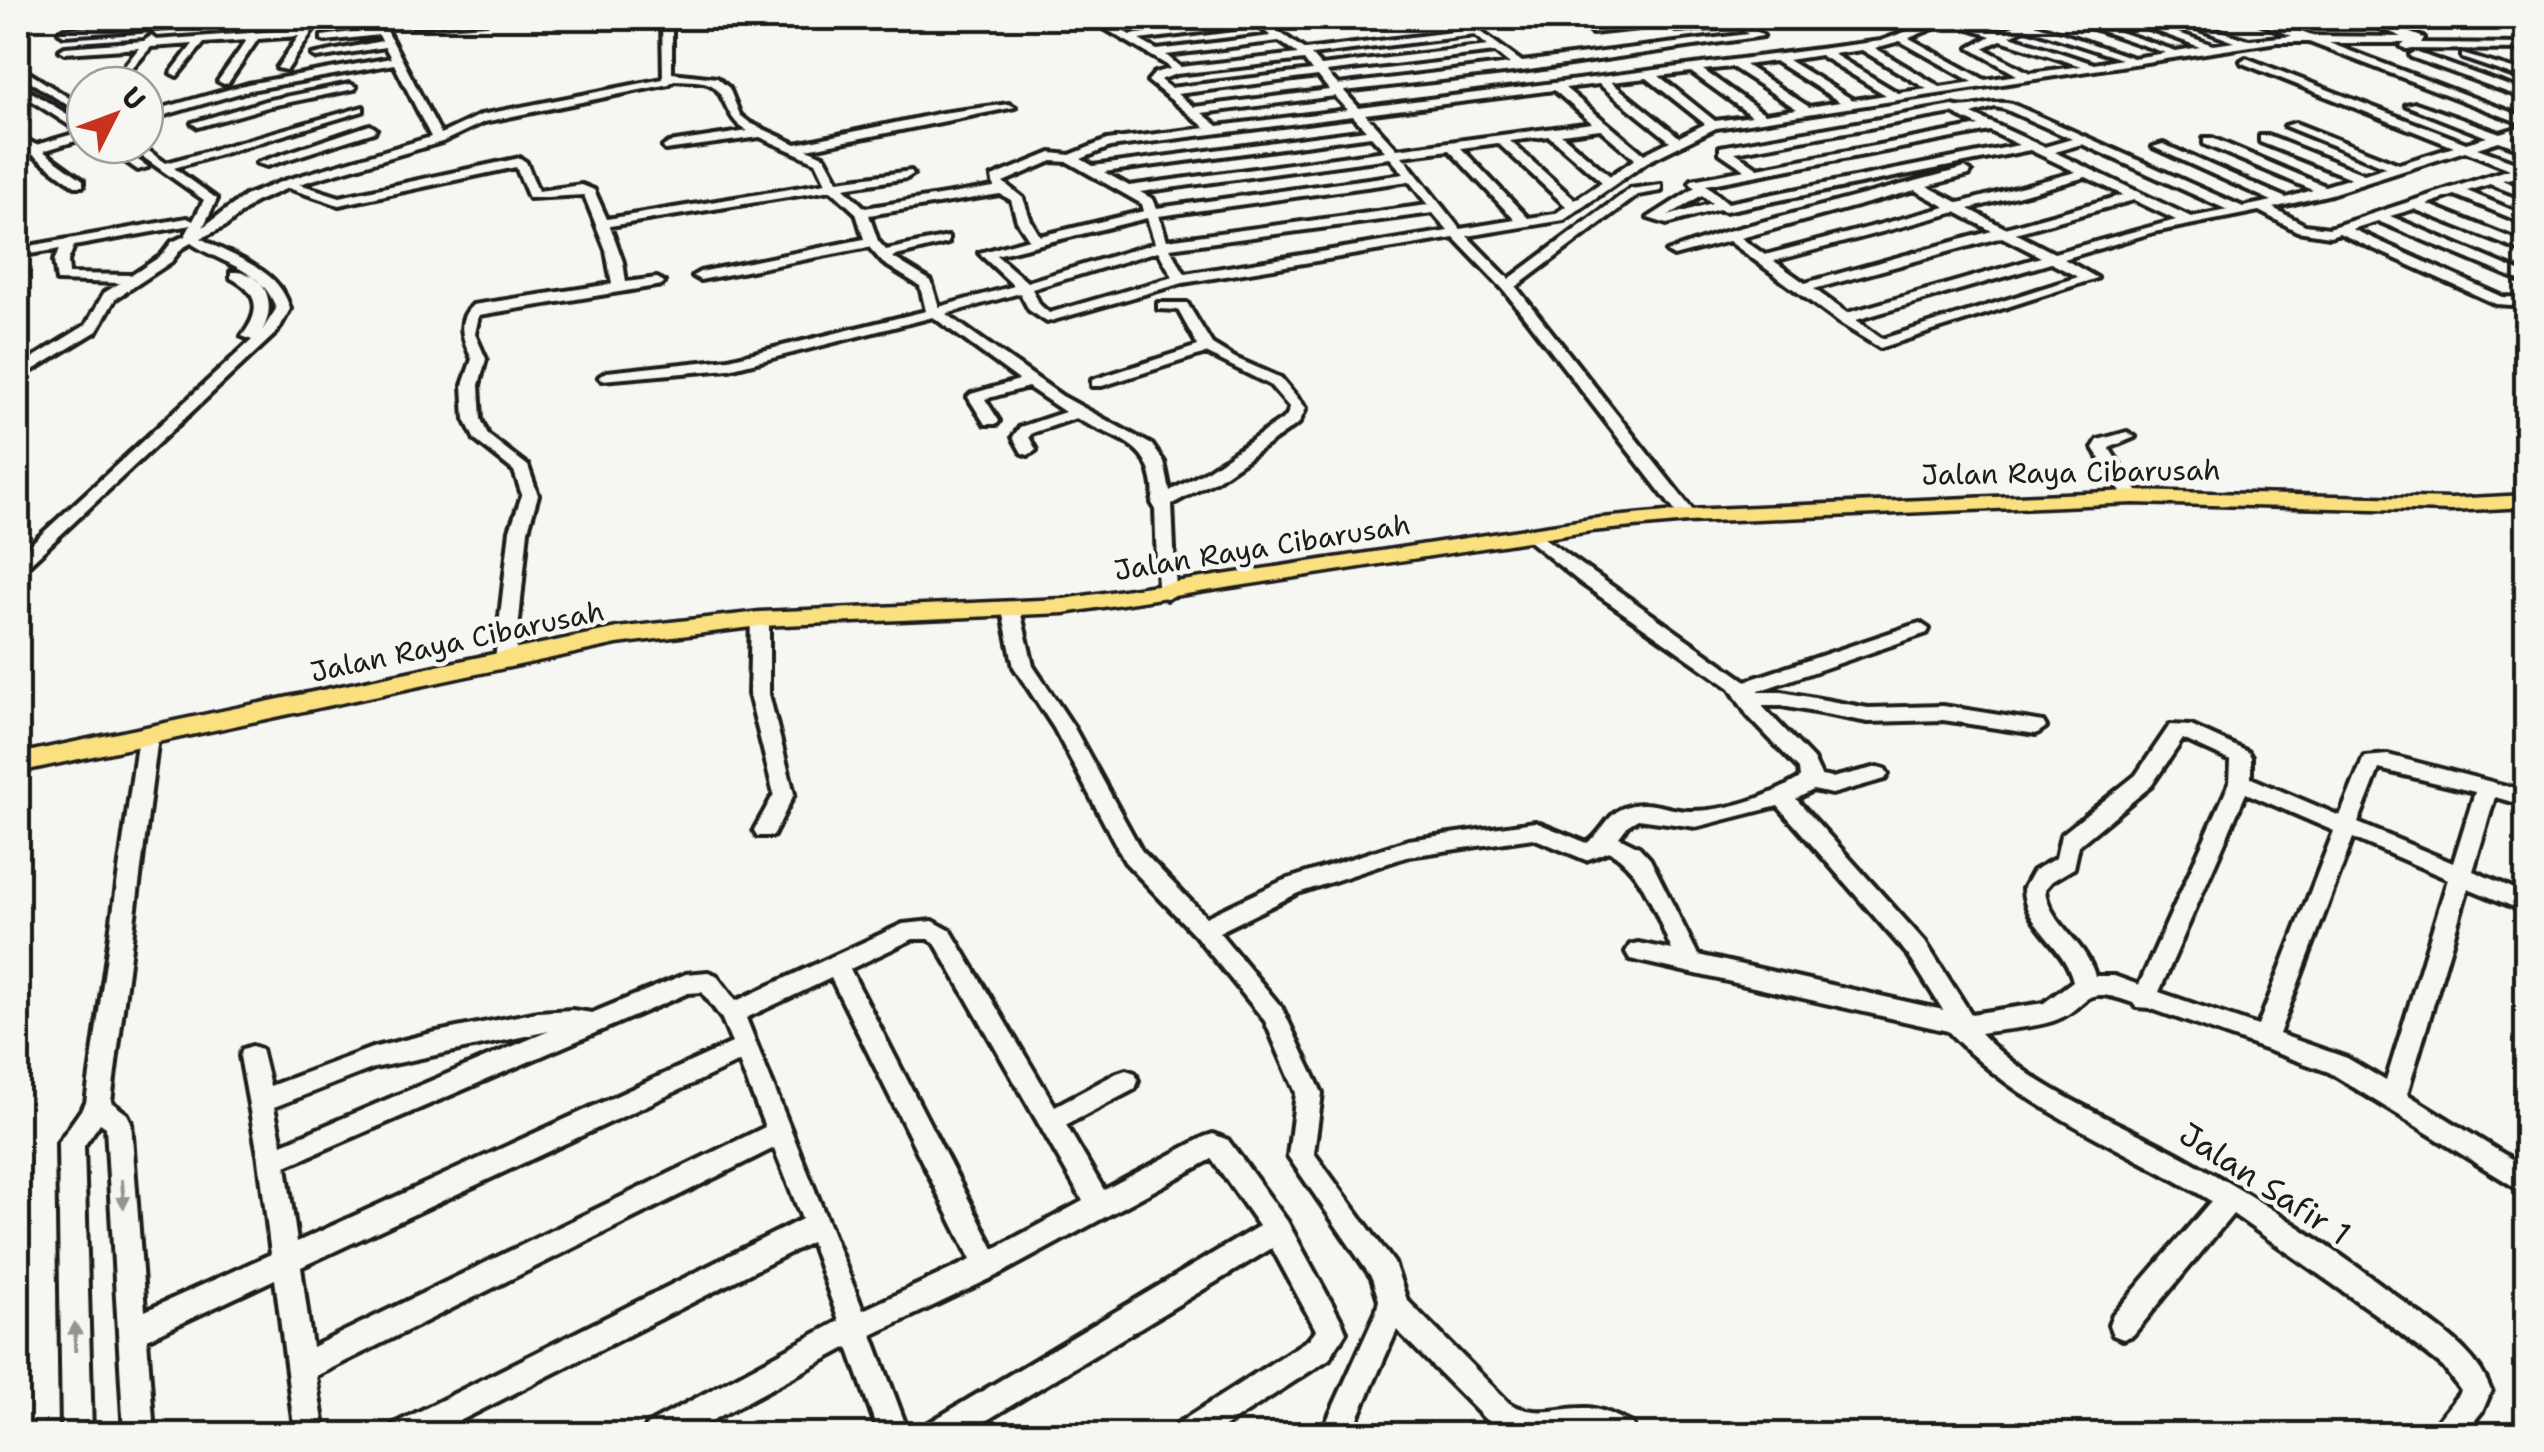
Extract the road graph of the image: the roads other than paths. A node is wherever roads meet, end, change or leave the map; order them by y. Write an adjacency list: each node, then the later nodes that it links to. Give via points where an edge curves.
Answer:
1 (269, 18): 27 (street)
2 (316, 18): 31 (street)
3 (486, 18): 22 (street)
4 (667, 18): 75 (street)
5 (1159, 18): 19 (street)
6 (1577, 18): 7 (street, via 1592,30 1716,25)
7 (1706, 18)
8 (1731, 18): 39 (street, via 1758,36)
9 (1888, 18): 28 (street)
10 (1949, 18): 28 (street); 32 (street)
11 (2039, 18): 23 (street)
12 (2069, 18): 52 (street)
13 (2126, 18): 48 (street)
14 (2254, 18): 41 (street)
15 (2362, 18): 25 (street)
16 (2400, 18): 25 (street)
17 (2490, 18): 26 (street)
18 (1256, 20): 35 (street); 36 (street)
19 (1097, 21): 35 (street)
20 (2187, 21): 40 (street)
21 (146, 23): 27 (street); 30 (street)
22 (414, 23)
23 (2026, 24): 32 (street); 60 (street)
24 (399, 25): 29 (street)
25 (2384, 25): 41 (street, via 2420,40)
26 (2526, 25)
27 (161, 26): 42 (street)
28 (1925, 28): 37 (street)
29 (376, 29): 34 (street); 43 (street)
30 (64, 32)
31 (306, 32): 33 (street); 67 (street)
32 (2001, 35): 45 (street); 66 (street)
33 (256, 36): 38 (street); 79 (street)
34 (326, 38)
35 (1126, 38): 50 (street)
36 (1278, 38): 50 (street); 53 (street)
37 (1904, 39): 44 (street); 80 (street)
38 (201, 40): 42 (street); 72 (street)
39 (1702, 43): 63 (street); 65 (street)
40 (2246, 43): 41 (street); 48 (street)
41 (2315, 43): 46 (street); 54 (street)
42 (147, 44): 49 (street); 64 (street)
43 (389, 44): 55 (street); 61 (street)
44 (1865, 46): 51 (street); 86 (street)
45 (1978, 46): 73 (street); 76 (street)
46 (2526, 47)
47 (1498, 48): 53 (street, via 1477,32); 65 (street); 71 (street)
48 (2211, 48): 52 (street)
49 (65, 50)
50 (1157, 53): 70 (street)
51 (1824, 53): 59 (street); 88 (street)
52 (2178, 53): 60 (street)
53 (1304, 55): 70 (street); 71 (street)
54 (2345, 55): 56 (street); 103 (street)
55 (317, 56)
56 (2415, 56): 57 (street); 87 (street)
57 (2466, 56): 58 (street); 77 (street)
58 (2526, 56)
59 (1778, 58): 63 (street); 90 (street)
60 (2130, 59): 66 (street)
61 (399, 60): 94 (street, via 248,87); 112 (street)
62 (2246, 61): 125 (street)
63 (1735, 63): 69 (street); 96 (street)
64 (131, 65)
65 (1519, 66): 83 (street); 84 (street)
66 (2092, 66): 73 (street)
67 (283, 68)
68 (18, 69): 89 (street)
69 (1694, 69): 74 (street); 99 (street)
70 (1176, 71): 85 (street, via 1154,78)
71 (1318, 72): 84 (street); 85 (street)
72 (177, 73)
73 (2051, 73): 76 (street)
74 (1650, 75): 78 (street); 102 (street)
75 (669, 76): 109 (street, via 720,84 740,121); 112 (street)
76 (2029, 77): 80 (street)
77 (2526, 77)
78 (1602, 81): 82 (street); 120 (street)
79 (224, 82)
80 (1986, 85): 86 (street)
81 (18, 87): 100 (street)
82 (1558, 87): 83 (street); 101 (street)
83 (1543, 89): 97 (street)
84 (1335, 91): 95 (street); 97 (street)
85 (1165, 92): 95 (street)
86 (1940, 92): 88 (street)
87 (2526, 96)
88 (1898, 98): 90 (street)
89 (65, 100)
90 (1851, 104): 96 (street)
91 (2412, 106): 115 (street)
92 (359, 107): 106 (street); 106 (street, via 274,117); 108 (street, via 348,84 193,120); 123 (street, via 372,132 268,166)
93 (1009, 108): 126 (street)
94 (165, 110)
95 (1192, 110): 107 (street)
96 (1808, 110): 99 (street)
97 (1356, 112): 107 (street); 110 (street)
98 (1962, 112): 105 (street); 119 (street, via 2002,104); 142 (street, via 1949,109 1724,150)
99 (1762, 118): 102 (street)
100 (65, 119)
101 (1600, 125): 111 (street); 135 (street)
102 (1713, 125): 120 (street)
103 (2526, 125): 115 (street)
104 (2292, 126): 139 (street)
105 (1992, 127): 129 (street); 131 (street)
106 (295, 129): 123 (street)
107 (1216, 130): 134 (street, via 1107,144)
108 (211, 131)
109 (764, 132): 124 (street); 126 (street)
110 (1374, 132): 132 (street); 140 (street)
111 (1550, 132): 114 (street); 149 (street)
112 (437, 134): 151 (street); 162 (street)
113 (18, 138): 130 (street)
114 (1500, 138): 122 (street); 166 (street)
115 (2499, 138): 125 (street); 128 (street)
116 (65, 139): 130 (street)
117 (224, 139): 123 (street)
118 (2264, 139): 147 (street)
119 (2083, 140): 129 (street); 171 (street)
120 (1678, 141): 135 (street)
121 (2208, 141): 159 (street)
122 (1452, 146): 132 (street); 176 (street)
123 (237, 147): 138 (street)
124 (669, 147)
125 (2468, 147): 139 (street); 141 (street)
126 (796, 148): 153 (street, via 821,160)
127 (2159, 148): 163 (street)
128 (2526, 148)
129 (2039, 149): 143 (street); 145 (street); 152 (street)
130 (34, 150): 133 (street); 150 (street)
131 (1851, 152): 142 (street); 145 (street)
132 (1394, 154): 146 (street); 156 (street)
133 (18, 155)
134 (1071, 159): 140 (street); 155 (street, via 1051,158 996,180)
135 (1643, 159): 149 (street)
136 (139, 165): 181 (street, via 194,200)
137 (161, 165): 138 (street)
138 (164, 167): 162 (street)
139 (2398, 168): 147 (street)
140 (1092, 170): 156 (street)
141 (2524, 170): 148 (street)
142 (1755, 171): 157 (street, via 1699,181)
143 (2090, 172): 161 (street); 168 (street)
144 (908, 174): 153 (street)
145 (1888, 174): 165 (street)
146 (1412, 177): 167 (street); 172 (street)
147 (2365, 178): 159 (street)
148 (2490, 180): 158 (street); 160 (street)
149 (1612, 182): 166 (street)
150 (79, 183)
151 (287, 184): 177 (street, via 339,201 520,162 534,195 590,192); 181 (street)
152 (1916, 185): 168 (street); 182 (street)
153 (834, 186): 170 (street); 177 (street)
154 (1657, 188): 199 (street, via 1634,192)
155 (1002, 190): 170 (street); 184 (street, via 1017,198)
156 (1129, 190): 172 (street)
157 (1701, 190): 165 (street); 165 (street, via 1656,218)
158 (2454, 190): 164 (street); 174 (street)
159 (2327, 191): 163 (street)
160 (2526, 194)
161 (2137, 195): 175 (street); 179 (street)
162 (212, 202): 181 (street)
163 (2286, 202): 169 (street)
164 (2412, 202): 173 (street); 188 (street)
165 (1718, 205)
166 (1575, 207): 176 (street, via 1558,218)
167 (1438, 208): 180 (street); 187 (street)
168 (1961, 208): 179 (street); 193 (street)
169 (2263, 208): 171 (street); 178 (street, via 2314,232)
170 (862, 212): 185 (street)
171 (2244, 212): 175 (street)
172 (1152, 213): 184 (street); 187 (street)
173 (2376, 216): 178 (street); 196 (street)
174 (2526, 220)
175 (2193, 222): 192 (street)
176 (1525, 223): 180 (street)
177 (600, 224): 200 (street, via 614,247)
178 (2341, 228): 204 (street, via 2501,301)
179 (2004, 231): 192 (street); 202 (street)
180 (1457, 234): 195 (street); 199 (street)
181 (185, 235): 186 (street); 197 (street, via 166,259); 222 (street, via 205,263 248,280 262,294 263,318); 223 (street, via 272,282 282,300 279,318)
182 (1729, 235): 190 (street); 193 (street)
183 (943, 240): 191 (street)
184 (1036, 240): 201 (street, via 986,253)
185 (872, 242): 191 (street); 194 (street)
186 (69, 243): 189 (street); 197 (street, via 62,278)
187 (1163, 245): 195 (street); 201 (street)
188 (2526, 249)
189 (18, 252)
190 (1674, 252)
191 (883, 256): 206 (street, via 926,284)
192 (2051, 256): 207 (street); 207 (street, via 2090,278 1888,344 1871,341)
193 (1766, 259): 202 (street)
194 (700, 276)
195 (1181, 279): 201 (street, via 1047,318)
196 (2526, 279)
197 (130, 282): 203 (street); 209 (street, via 102,305 92,328)
198 (657, 282): 200 (street)
199 (1504, 282): 220 (street)
200 (619, 287): 228 (street, via 472,313 468,334 479,359 471,386 473,418 480,436 522,469 530,495 519,530)
201 (1024, 287): 206 (street)
202 (1803, 288): 207 (street)
203 (85, 292)
204 (2526, 302)
205 (1163, 306): 208 (street, via 1185,310)
206 (933, 312): 210 (street, via 706,368); 211 (street)
207 (1843, 319)
208 (1207, 348): 212 (street); 219 (street, via 1264,373 1298,408 1294,420)
209 (18, 374)
210 (608, 377)
211 (1033, 381): 213 (street); 214 (street, via 976,396)
212 (1097, 383)
213 (1080, 412): 216 (street, via 1026,430 1021,437); 219 (street, via 1150,453)
214 (991, 421)
215 (2127, 437): 217 (street, via 2101,448)
216 (1028, 450)
217 (2133, 497): 218 (main road, Jalan Raya Cibarusah); 220 (main road, Jalan Raya Cibarusah)
218 (2526, 501)
219 (1161, 509): 224 (street)
220 (1688, 516): 221 (main road, Jalan Raya Cibarusah)
221 (1534, 536): 224 (main road, Jalan Raya Cibarusah); 229 (street)
222 (18, 545)
223 (18, 565)
224 (1166, 593): 225 (main road, Jalan Raya Cibarusah)
225 (1011, 610): 226 (main road, Jalan Raya Cibarusah); 244 (street, via 1024,667 1133,856)
226 (760, 618): 228 (main road, Jalan Raya Cibarusah, via 618,636); 240 (street, via 758,694 784,794)
227 (1920, 629): 229 (street)
228 (505, 660): 231 (main road, Jalan Raya Cibarusah)
229 (1744, 695): 230 (street, via 1868,715 1943,713); 234 (street, via 1806,764)
230 (2036, 727)
231 (148, 738): 232 (main road, Jalan Raya Cibarusah); 259 (street)
232 (18, 762)
233 (1878, 774): 234 (street, via 1832,786)
234 (1810, 782): 237 (street)
235 (2240, 782): 239 (street); 248 (street, via 2241,756 2177,730 2146,782 2069,841 2066,862 2039,879 2036,902 2079,959); 249 (street)
236 (2487, 788): 238 (street); 239 (street, via 2371,762); 242 (street)
237 (1780, 795): 241 (street, via 1698,819 1637,812 1623,816); 252 (street, Jalan Safir 1, via 1917,949)
238 (2526, 798)
239 (2345, 826): 242 (street); 253 (street)
240 (765, 830)
241 (1609, 841): 244 (street, via 1586,852 1536,830 1408,848 1290,886); 246 (street, via 1642,865)
242 (2460, 876): 243 (street); 257 (street)
243 (2526, 903)
244 (1204, 929): 270 (street, via 1283,1032 1309,1093 1301,1156 1384,1272)
245 (1638, 952): 246 (street)
246 (1690, 962): 252 (street)
247 (836, 966): 250 (street); 260 (street, via 911,930 943,937); 269 (street)
248 (2086, 985): 249 (street, via 2114,986); 252 (street, via 2050,1012)
249 (2144, 1000): 253 (street)
250 (732, 1014): 251 (street, via 716,990 699,980); 254 (street)
251 (593, 1024): 258 (street, via 538,1022 432,1043 372,1058); 262 (street)
252 (1961, 1025): 264 (street, Jalan Safir 1, via 1981,1054 2036,1094)
253 (2265, 1039): 257 (street, via 2338,1065)
254 (746, 1048): 261 (street); 268 (street)
255 (252, 1056): 258 (street)
256 (1126, 1081): 260 (street)
257 (2393, 1098): 263 (street)
258 (260, 1102): 262 (street)
259 (98, 1106): 273 (street, one-way to 273, via 118,1122); 275 (street, one-way to 259, via 71,1143)
260 (1051, 1121): 265 (street)
261 (779, 1132): 266 (street); 274 (street)
262 (272, 1160): 268 (street)
263 (2526, 1178)
264 (2230, 1198): 271 (street); 285 (street, Jalan Safir 1, via 2405,1320 2466,1372 2474,1400)
265 (1100, 1205): 267 (street, via 1213,1146); 269 (street)
266 (818, 1225): 272 (street); 278 (street)
267 (1276, 1230): 281 (street); 282 (street, via 1330,1338)
268 (284, 1264): 273 (street); 274 (street)
269 (988, 1266): 272 (street)
270 (1392, 1305): 283 (street); 284 (street, via 1520,1428 1588,1421)
271 (2123, 1325)
272 (853, 1329): 279 (street); 280 (street)
273 (132, 1332): 276 (street)
274 (300, 1369): 277 (street)
275 (76, 1434)
276 (138, 1434)
277 (310, 1434)
278 (404, 1434)
279 (658, 1434)
280 (894, 1434)
281 (938, 1434)
282 (1187, 1434)
283 (1336, 1434)
284 (1622, 1434)
285 (2445, 1434)

